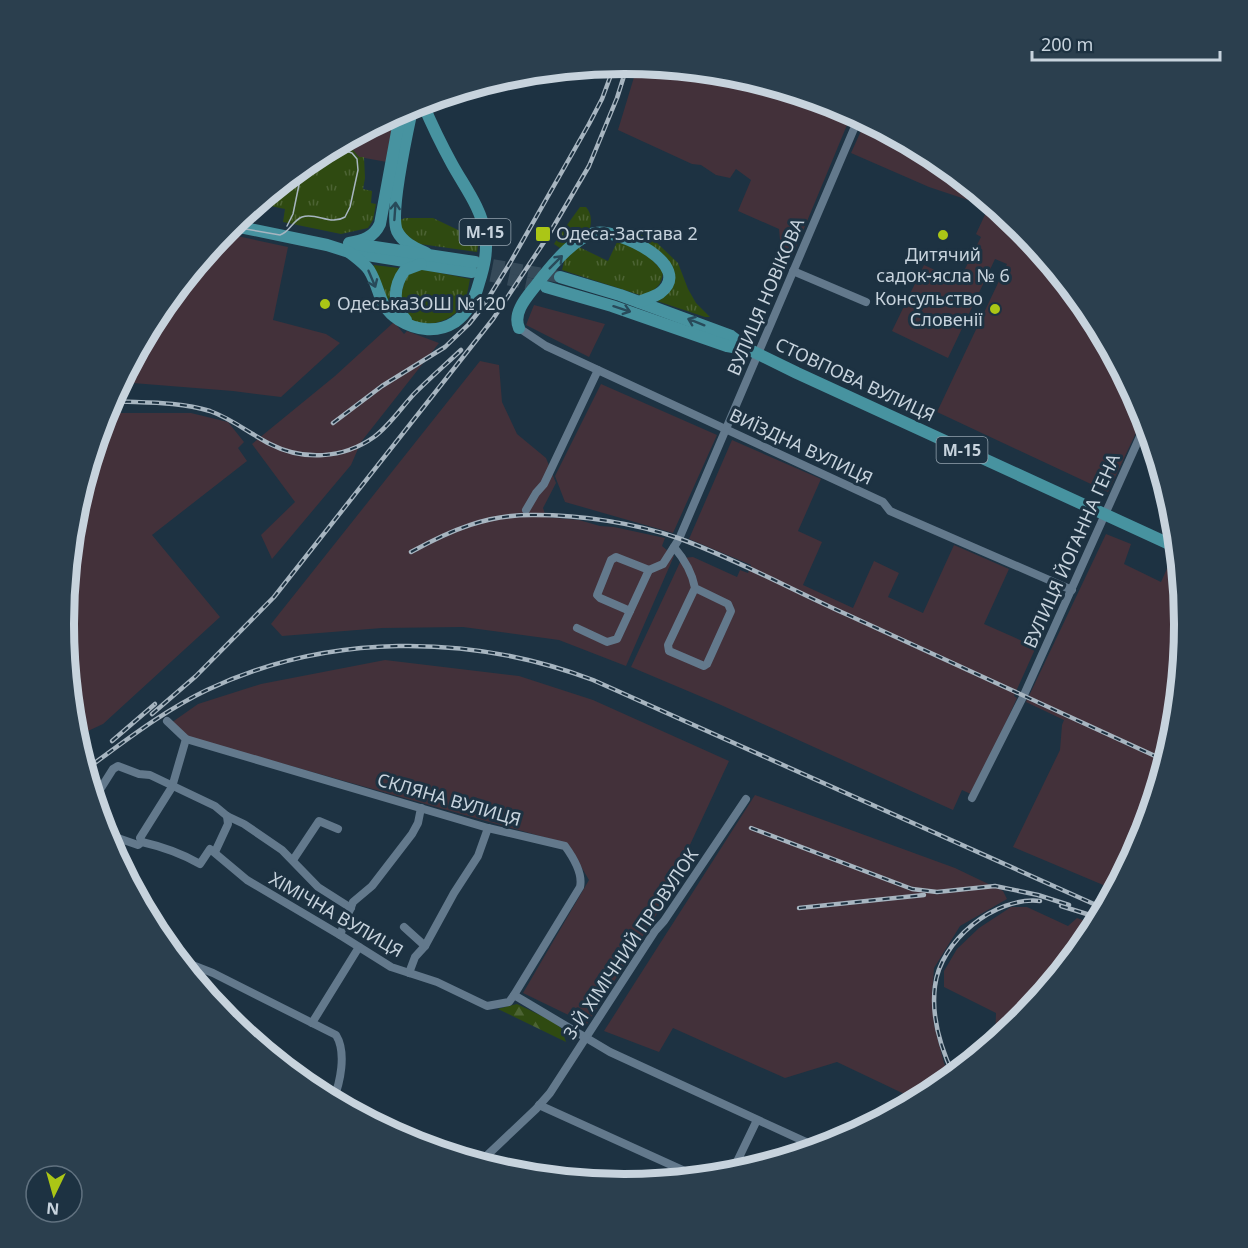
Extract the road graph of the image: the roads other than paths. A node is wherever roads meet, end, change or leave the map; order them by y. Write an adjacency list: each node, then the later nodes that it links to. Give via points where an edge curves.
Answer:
1 (426, 110): 14 (main road, М-15, via 481,219 486,254 477,291 458,320 433,330)
2 (411, 116): 7 (main road, М-15, one-way to 2, via 401,238 394,221)
3 (399, 122): 6 (main road, via 380,224 373,235)
4 (856, 125): 9 (street, ВУЛИЦЯ НОВІКОВА)
5 (243, 228): 6 (main road)
6 (349, 247): 7 (main road); 14 (main road, one-way to 14, via 369,270 388,311)
7 (425, 258): 8 (main road, М-15); 14 (main road, via 405,270 398,285 397,309)
8 (473, 267)
9 (794, 271): 13 (street); 16 (street, ВУЛИЦЯ НОВІКОВА)
10 (560, 277): 12 (main road, СТОВПОВА ВУЛИЦЯ / М-15)
11 (546, 287): 16 (main road, СТОВПОВА ВУЛИЦЯ / М-15, one-way to 16)
12 (639, 302): 15 (main road, one-way to 12, via 519,310 545,273 581,239 594,233 629,240 666,265 665,287); 16 (main road, СТОВПОВА ВУЛИЦЯ / М-15, one-way to 12, via 731,336)
13 (866, 302)
14 (411, 326)
15 (519, 328): 17 (street, ВИЇЗДНА ВУЛИЦЯ, via 546,346)
16 (753, 352): 18 (street, ВУЛИЦЯ НОВІКОВА); 21 (main road, СТОВПОВА ВУЛИЦЯ / М-15)
17 (598, 370): 18 (street, ВИЇЗДНА ВУЛИЦЯ); 20 (street, via 544,484)
18 (727, 429): 23 (street, ВУЛИЦЯ НОВІКОВА); 26 (street, ВИЇЗДНА ВУЛИЦЯ, via 883,502 890,511)
19 (1141, 435): 21 (street, ВУЛИЦЯ ЙОГАННА ГЕНА)
20 (526, 510)
21 (1104, 514): 22 (main road, СТОВПОВА ВУЛИЦЯ / М-15); 26 (street, ВУЛИЦЯ ЙОГАННА ГЕНА)
22 (1169, 544)
23 (677, 550): 24 (street, ВУЛИЦЯ НОВІКОВА, via 663,564); 25 (street, via 693,576)
24 (649, 570): 27 (street); 27 (street, via 616,557 611,560 597,595)
25 (695, 588): 25 (street, via 728,604 731,611 704,666 669,651 668,645)
26 (1072, 590): 33 (street, ВУЛИЦЯ ЙОГАННА ГЕНА)
27 (630, 611): 28 (street, via 617,639 612,641)
28 (577, 628)
29 (167, 721): 30 (street, СКЛЯНА ВУЛИЦЯ)
30 (186, 739): 31 (street); 35 (street, СКЛЯНА ВУЛИЦЯ)
31 (172, 787): 32 (street, via 150,775 118,766); 36 (street, via 215,806); 40 (street, via 140,838)
32 (100, 790)
33 (972, 798)
34 (746, 800): 52 (street, 3-Й ХІМІЧНИЙ ПРОВУЛОК)
35 (421, 808): 37 (street, СКЛЯНА ВУЛИЦЯ); 43 (street, via 412,834)
36 (227, 816): 41 (street, via 228,824); 42 (street)
37 (488, 828): 46 (street, via 478,856); 50 (street, СКЛЯНА ВУЛИЦЯ, via 565,846 582,880)
38 (338, 829): 42 (street, via 319,820)
39 (116, 837): 40 (street, via 138,845)
40 (142, 842): 41 (street, via 178,851 200,864 210,849)
41 (215, 852): 45 (street, ХІМІЧНА ВУЛИЦЯ, via 247,880)
42 (293, 860): 43 (street, via 318,887)
43 (351, 908): 45 (street)
44 (404, 927): 46 (street)
45 (340, 935): 47 (street, ХІМІЧНА ВУЛИЦЯ)
46 (425, 945): 49 (street)
47 (359, 947): 49 (street, ХІМІЧНА ВУЛИЦЯ, via 391,967); 51 (street)
48 (192, 965): 51 (street)
49 (410, 973): 50 (street, ХІМІЧНА ВУЛИЦЯ, via 487,1006 509,1002)
50 (514, 995): 52 (street)
51 (312, 1023): 53 (street, via 331,1031 338,1039 341,1077)
52 (586, 1038): 54 (street, 3-Й ХІМІЧНИЙ ПРОВУЛОК); 55 (street)
53 (336, 1093)
54 (539, 1105): 57 (street, 3-Й ХІМІЧНИЙ ПРОВУЛОК); 59 (street)
55 (757, 1120): 56 (street); 58 (street)
56 (807, 1143)
57 (485, 1157)
58 (736, 1163)
59 (684, 1171)

